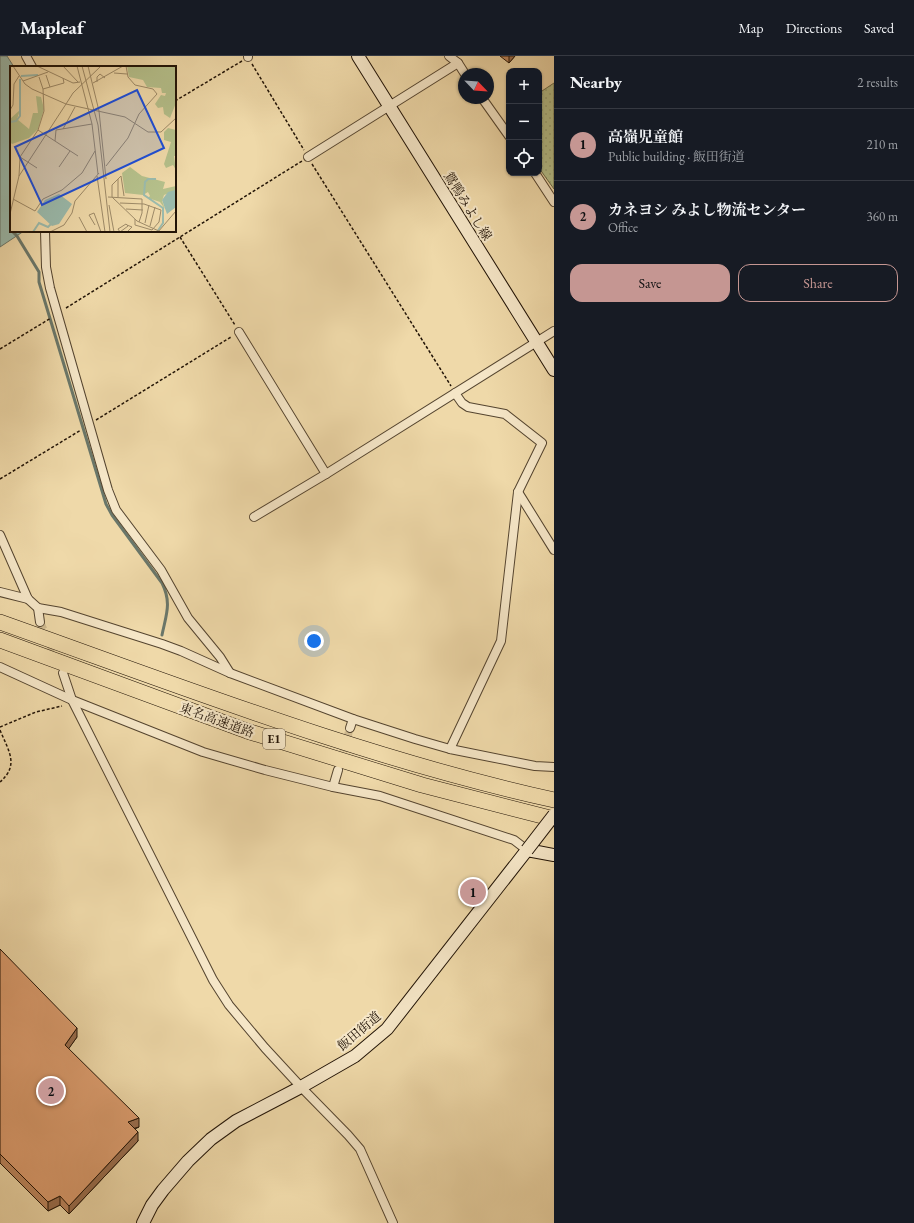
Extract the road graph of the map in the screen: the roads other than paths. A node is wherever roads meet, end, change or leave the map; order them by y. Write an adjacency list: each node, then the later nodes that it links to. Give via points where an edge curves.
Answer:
1 (26, 56): 5 (street)
2 (358, 56): 8 (main road, 鴛鴨みよし線)
3 (449, 56): 4 (street)
4 (458, 64): 6 (street); 8 (street)
5 (31, 66)
6 (461, 68)
7 (486, 104): 9 (street)
8 (390, 106): 10 (street); 16 (main road, 鴛鴨みよし線)
9 (506, 132)
10 (308, 157)
11 (537, 176): 12 (street)
12 (554, 202)
13 (45, 232): 32 (street, via 46,267 50,288 116,510 161,570 188,618 220,657)
14 (554, 331): 16 (street)
15 (239, 332): 19 (street)
16 (536, 342): 17 (main road, 鴛鴨みよし線); 18 (street)
17 (554, 370)
18 (455, 393): 19 (street); 20 (street, via 468,407 505,414 542,443)
19 (326, 474): 21 (street)
20 (518, 492): 23 (street); 36 (street, via 500,640)
21 (254, 517)
22 (0, 535): 25 (street)
23 (554, 550)
24 (0, 592): 25 (street)
25 (28, 599): 26 (street)
26 (38, 608): 28 (street); 32 (street, via 61,612 162,644)
27 (0, 622): 40 (highway, 東名高速道路 / E1, via 320,735)
28 (40, 622)
29 (0, 640): 42 (highway, 東名高速道路 / E1, via 247,731 422,785)
30 (0, 667): 33 (street)
31 (63, 673): 33 (street)
32 (230, 674): 34 (street)
33 (72, 700): 39 (street, via 203,752); 45 (street, via 212,980 251,1032)
34 (353, 719): 35 (street); 36 (street)
35 (350, 728)
36 (450, 749): 37 (street)
37 (554, 768)
38 (338, 770): 39 (street)
39 (333, 786): 43 (street, via 388,798 514,840)
40 (554, 800)
41 (554, 815): 43 (main road, 飯田街道, bridge)
42 (554, 819)
43 (527, 850): 44 (main road); 45 (main road, 飯田街道, via 387,1029 355,1056)
44 (554, 855)
45 (301, 1087): 46 (main road, 飯田街道, via 236,1121 211,1139 163,1190); 47 (street, via 360,1150)
46 (143, 1223)
47 (393, 1223)

